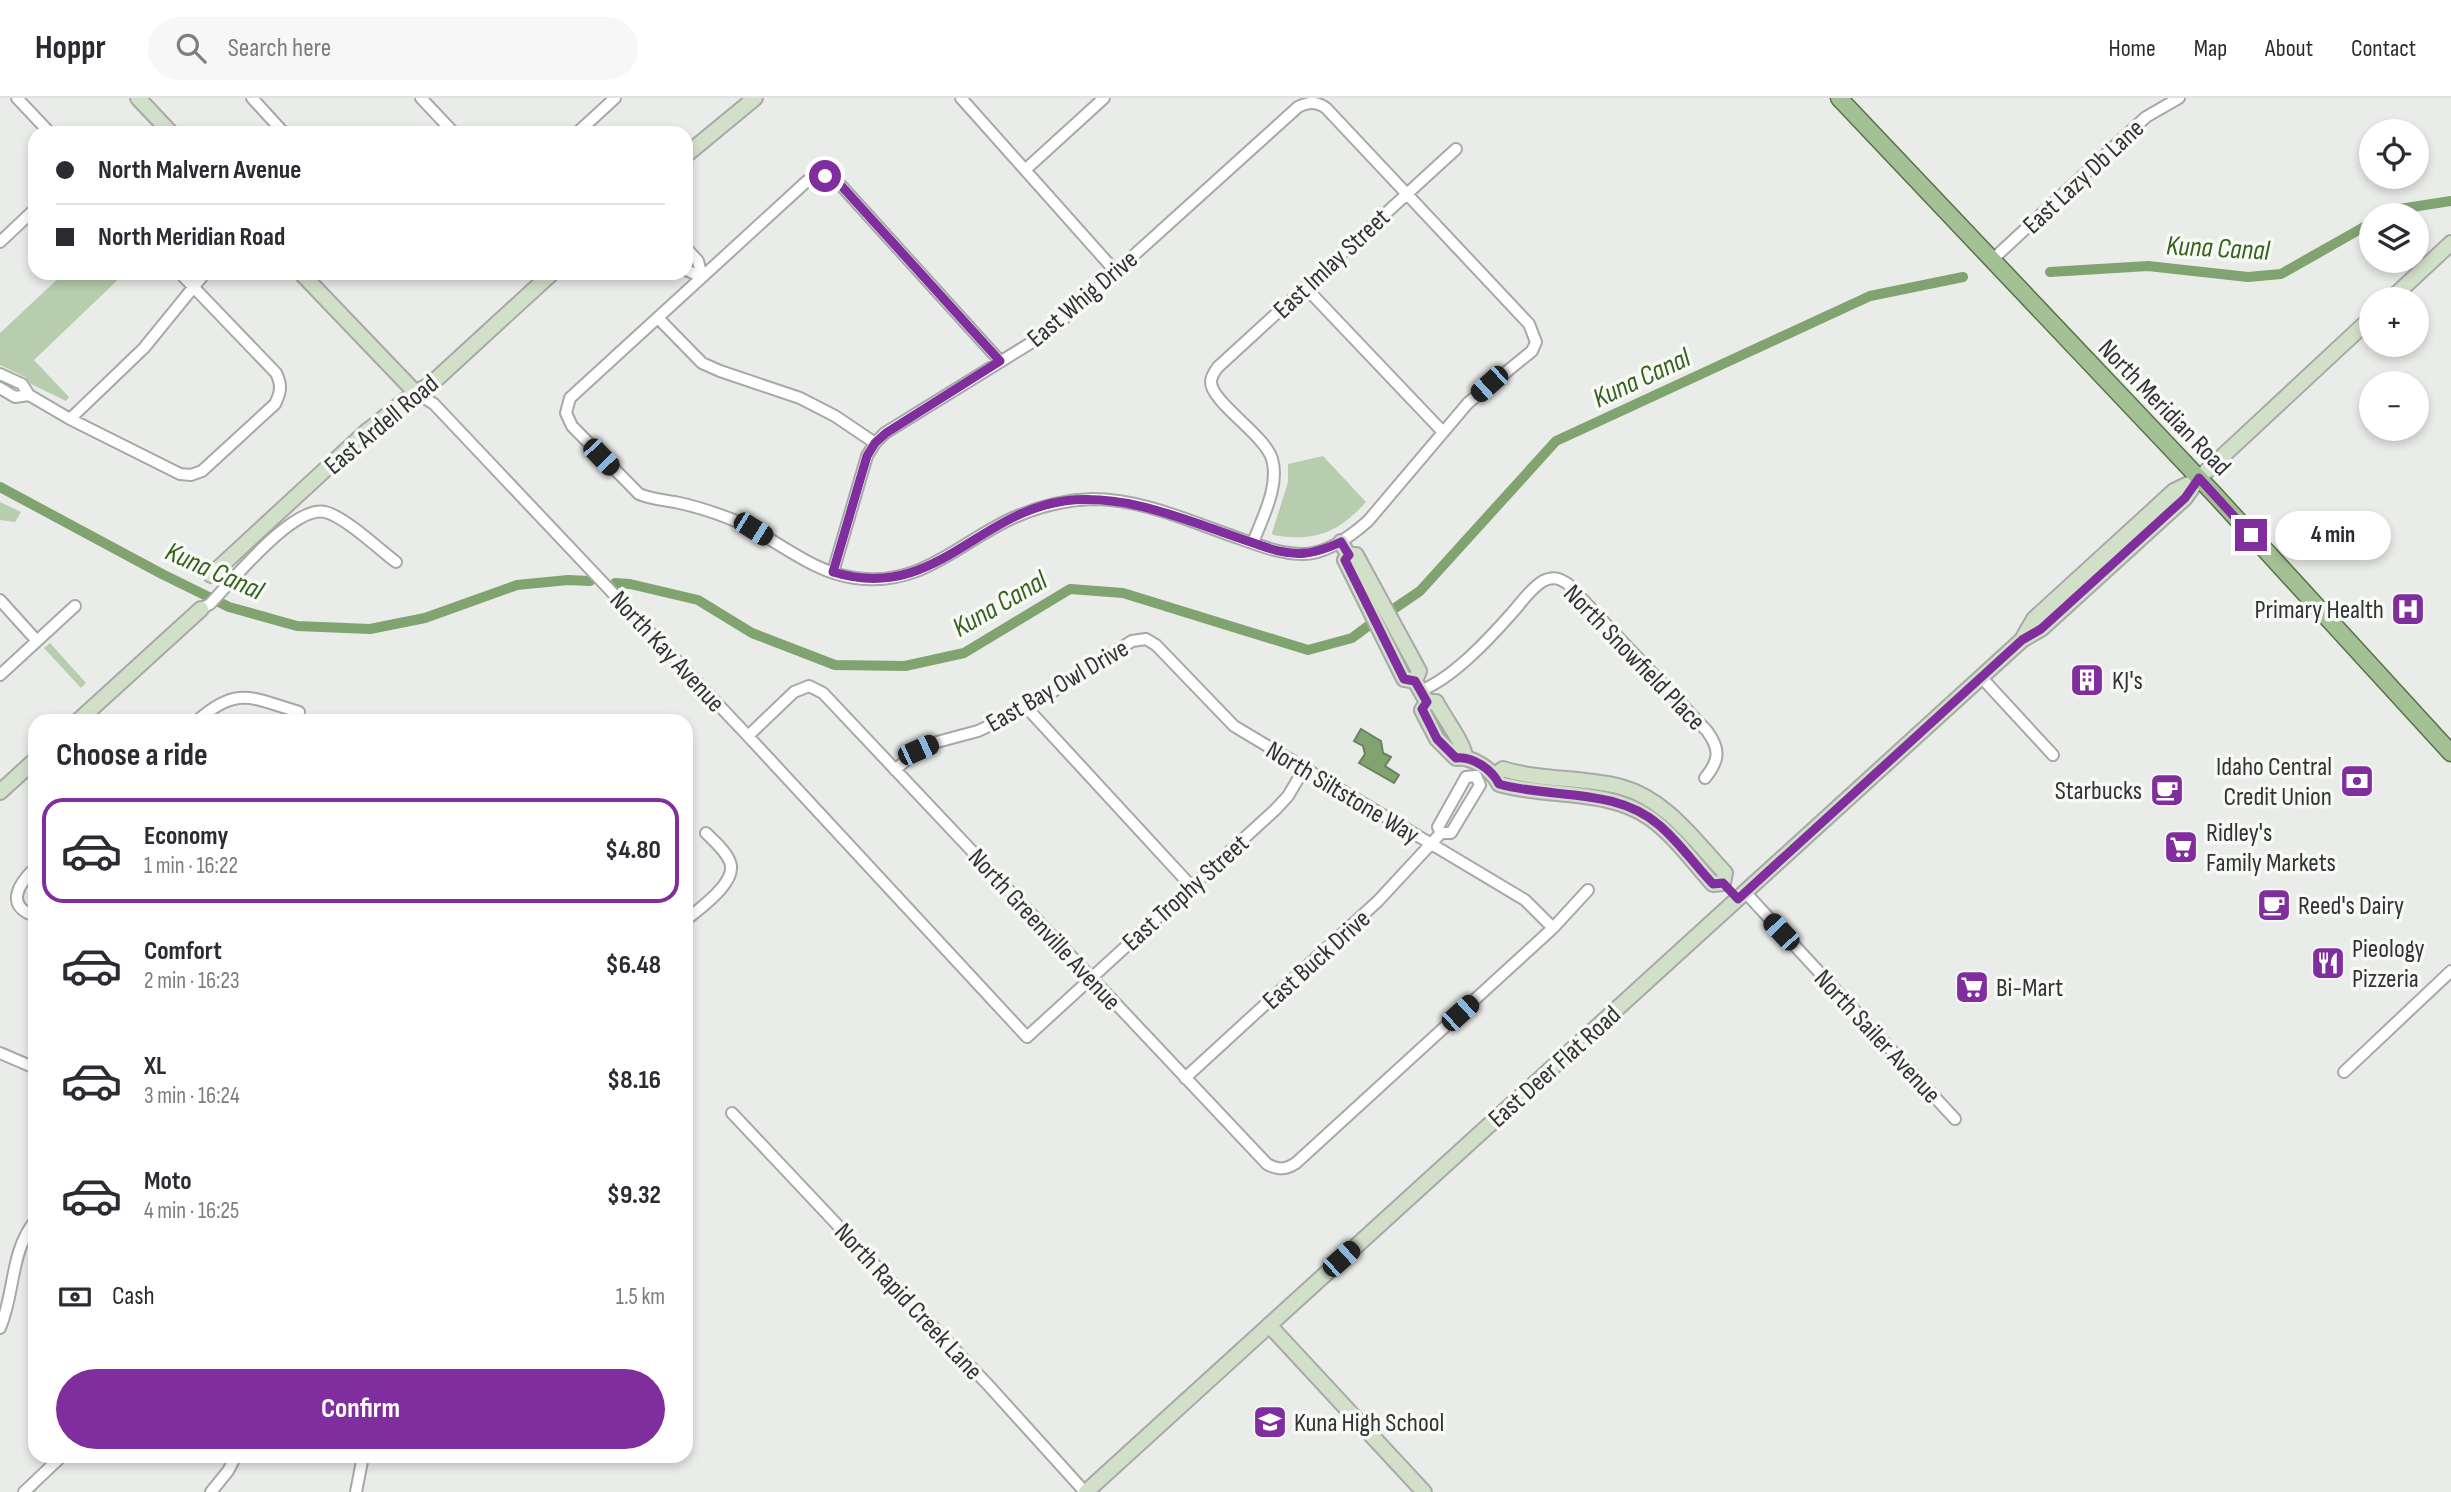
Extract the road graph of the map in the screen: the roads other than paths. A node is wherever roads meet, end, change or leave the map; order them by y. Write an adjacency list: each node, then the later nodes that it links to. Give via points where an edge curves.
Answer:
1 (17, 98): 11 (street)
2 (138, 98): 12 (street)
3 (252, 98): 13 (street)
4 (421, 98): 14 (street)
5 (615, 98): 15 (street)
6 (755, 98): 16 (street)
7 (961, 98): 18 (street)
8 (1104, 98): 18 (street)
9 (1839, 98): 24 (main road, North Meridian Road)
10 (2179, 98): 24 (street, East Lazy Db Lane, via 2146,117)
11 (43, 126)
12 (164, 126)
13 (278, 126)
14 (447, 126)
15 (585, 126)
16 (693, 149)
17 (1456, 149): 19 (street, East Imlay Street)
18 (1025, 170): 25 (street)
19 (1406, 194): 25 (street, East Whig Drive, via 1326,108 1313,102 1298,107); 32 (street, East Imlay Street); 43 (street, via 1529,324 1536,342 1532,351 1489,384)
20 (28, 216): 21 (street)
21 (0, 242)
22 (2449, 250): 33 (street)
23 (693, 255): 27 (street)
24 (1992, 260): 45 (main road, North Meridian Road)
25 (1116, 272): 37 (street, East Whig Drive, via 1050,331)
26 (693, 273): 27 (street)
27 (702, 277): 35 (street); 37 (street, via 807,181 825,176 837,181)
28 (186, 280): 34 (street)
29 (199, 280): 34 (street)
30 (308, 280): 40 (street, North Kay Avenue)
31 (544, 280): 40 (street, East Ardell Road, via 430,385)
32 (1305, 287): 43 (street); 47 (street, East Imlay Street, via 1218,367 1211,382 1217,396 1271,457 1272,489)
33 (2405, 287)
34 (193, 288): 42 (street, via 144,348); 42 (street, via 276,373 281,389 275,404 202,471 191,475 180,474)
35 (657, 318): 44 (street, via 702,363 800,397); 49 (street, via 570,398 566,413 572,426 639,494 731,519)
36 (2359, 329): 45 (street, East Deer Flat Road)
37 (1000, 361): 44 (street, East Whig Drive)
38 (0, 374): 41 (street, via 22,384)
39 (0, 388): 41 (street, via 15,397)
40 (415, 392): 50 (street, East Ardell Road); 63 (street, North Kay Avenue, via 434,404)
41 (29, 395): 42 (street)
42 (70, 419)
43 (1442, 431): 46 (street, via 1368,521)
44 (875, 443): 49 (street, via 867,456)
45 (2199, 478): 57 (street, East Deer Flat Road, via 2185,498); 64 (main road, North Meridian Road)
46 (1341, 542): 47 (street, via 1304,554); 58 (street, via 1349,555 1356,555 1419,671)
47 (1253, 543): 49 (street, via 1133,503 1064,501 1014,517 919,572 878,579)
48 (396, 562): 53 (street, via 325,512 306,513 278,534)
49 (833, 572)
50 (211, 575)
51 (0, 600): 55 (street)
52 (75, 606): 55 (street)
53 (205, 606): 61 (street)
54 (1146, 639): 59 (street, East Bay Owl Drive, via 1132,641); 67 (street, North Siltstone Way, via 1234,726)
55 (37, 641): 56 (street)
56 (0, 675)
57 (1981, 677): 65 (street); 77 (street, East Deer Flat Road)
58 (1420, 692): 69 (street, via 1436,702 1465,747 1465,757); 70 (street, North Snowfield Place, via 1449,675 1537,585 1553,577 1568,584 1716,743 1715,766)
59 (1027, 708): 68 (street, East Bay Owl Drive, via 978,731 918,750); 75 (street)
60 (299, 712): 62 (street, via 238,697 218,703)
61 (86, 714)
62 (205, 714)
63 (748, 736): 68 (street, North Greenville Avenue, via 794,692 809,686 823,693); 83 (street, North Kay Avenue)
64 (2451, 753)
65 (2053, 755)
66 (28, 766): 71 (street)
67 (1304, 769): 73 (street, North Siltstone Way); 75 (street, East Trophy Street, via 1282,803)
68 (895, 770): 82 (street, North Greenville Avenue)
69 (1484, 772): 73 (street, East Buck Drive, via 1466,777); 77 (street, via 1503,769 1614,786 1641,795 1681,825 1725,873 1723,883)
70 (1705, 778)
71 (0, 792)
72 (706, 833): 79 (street, via 727,856 732,872 724,886)
73 (1432, 845): 80 (street, North Siltstone Way, via 1525,900); 87 (street, East Buck Drive, via 1378,901)
74 (28, 875): 78 (street, via 20,883 17,898)
75 (1192, 887): 82 (street, East Trophy Street)
76 (1588, 890): 80 (street)
77 (1741, 896): 89 (street, North Sailer Avenue); 91 (street, East Deer Flat Road)
78 (28, 912)
79 (693, 914)
80 (1553, 928): 87 (street, North Greenville Avenue, via 1296,1163 1281,1169 1267,1164)
81 (2451, 971): 86 (street)
82 (1091, 978): 83 (street, East Trophy Street); 87 (street, North Greenville Avenue)
83 (1027, 1037)
84 (0, 1053): 85 (street)
85 (28, 1065)
86 (2344, 1072)
87 (1185, 1078)
88 (732, 1113): 99 (street, North Rapid Creek Lane)
89 (1955, 1119)
90 (28, 1232): 92 (street)
91 (1269, 1325): 99 (street, East Deer Flat Road); 100 (street)
92 (0, 1328)
93 (55, 1463): 96 (street)
94 (232, 1463): 97 (street)
95 (362, 1463): 98 (street)
96 (24, 1492)
97 (211, 1492)
98 (356, 1492)
99 (1085, 1492)
100 (1424, 1492)

